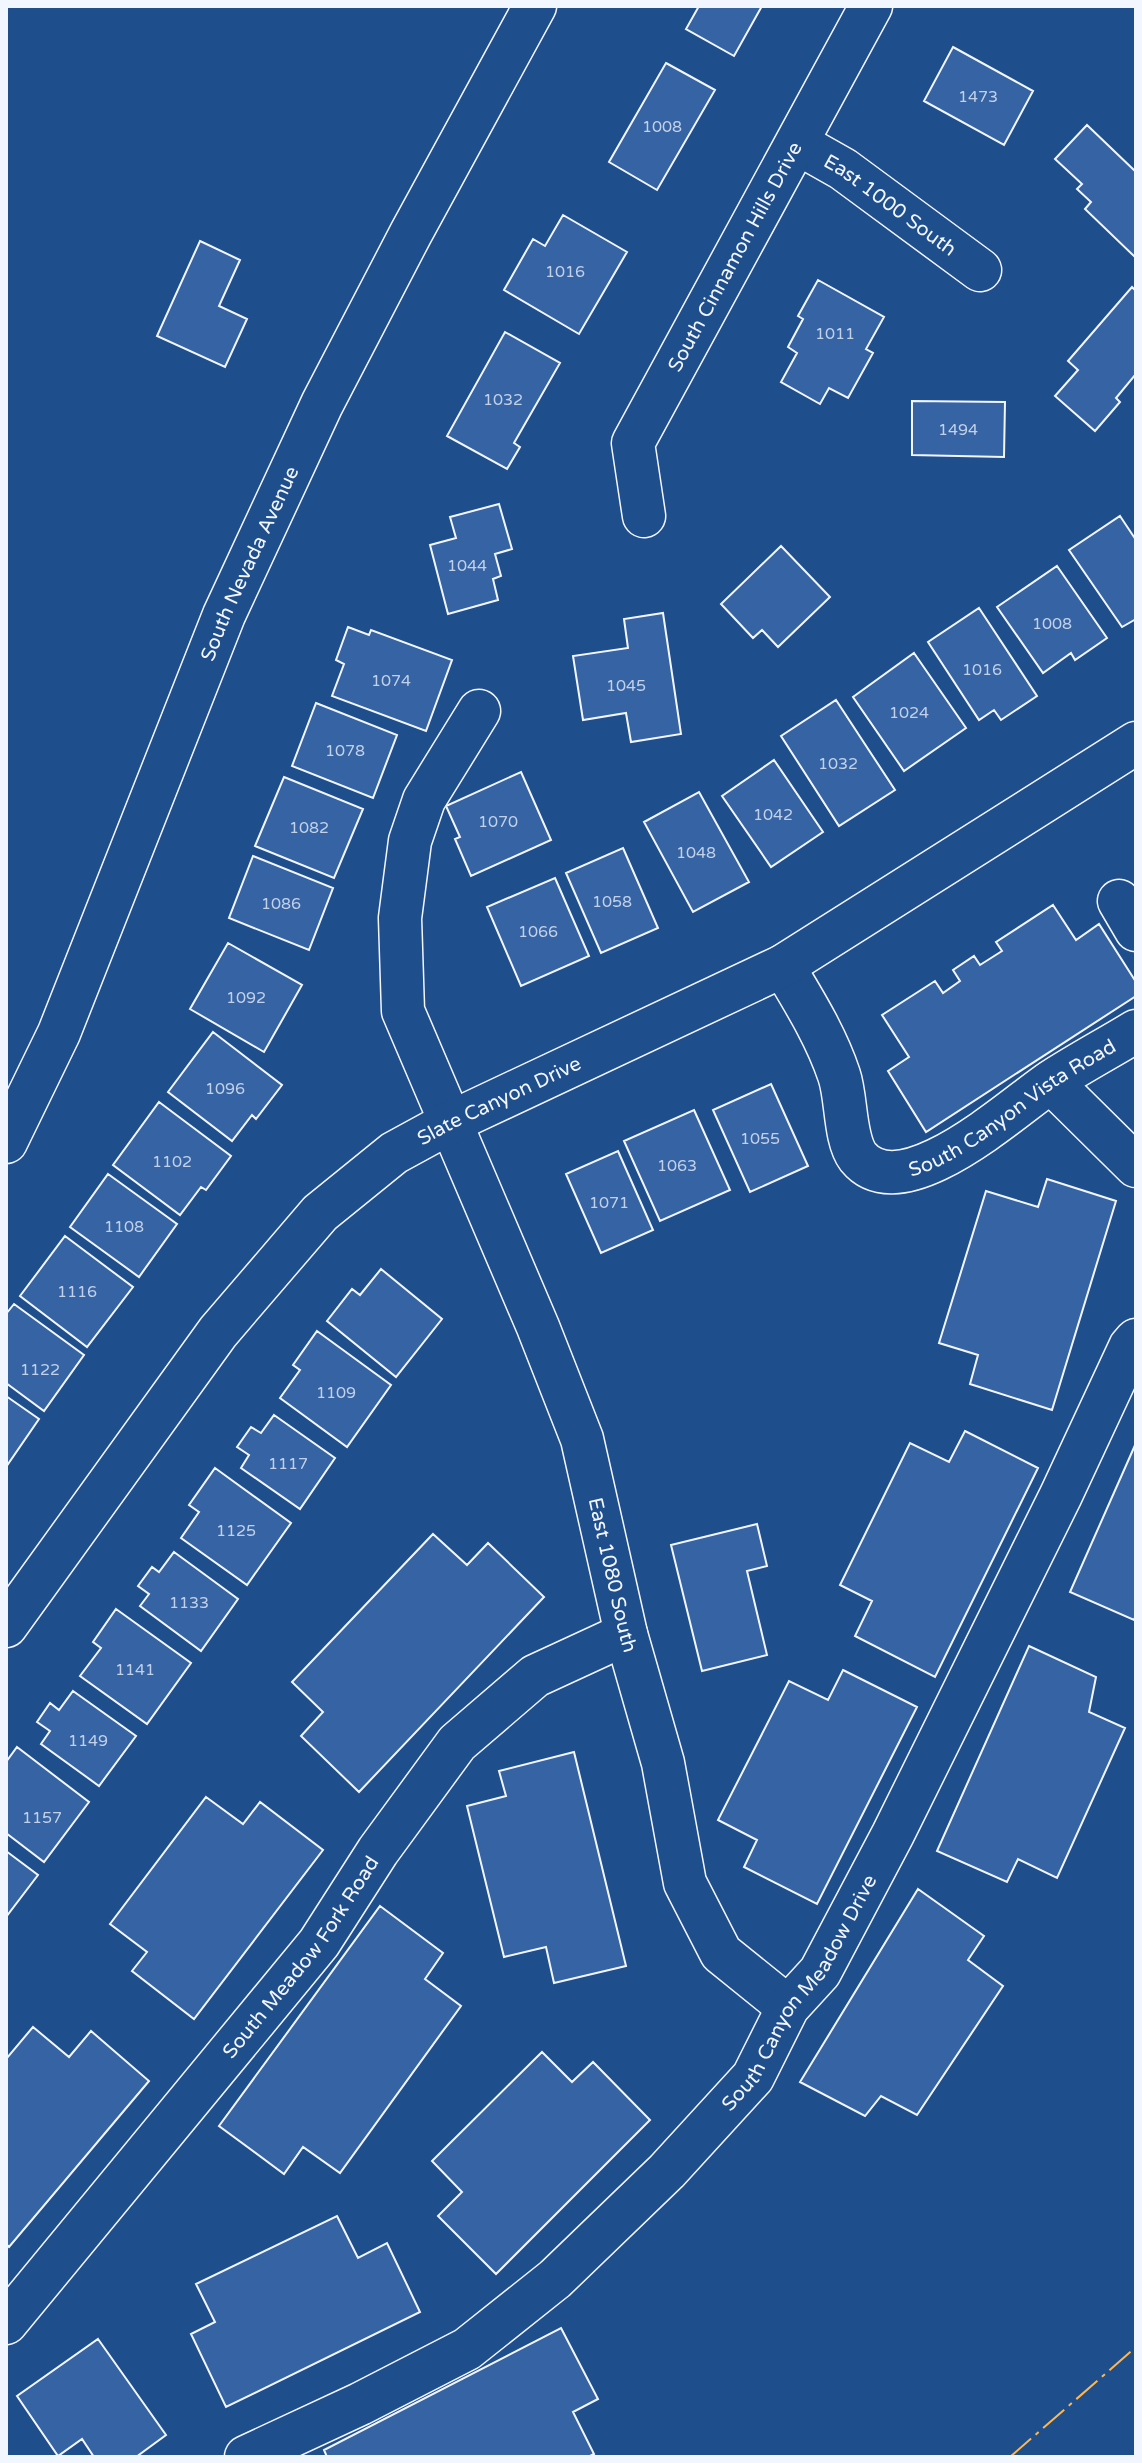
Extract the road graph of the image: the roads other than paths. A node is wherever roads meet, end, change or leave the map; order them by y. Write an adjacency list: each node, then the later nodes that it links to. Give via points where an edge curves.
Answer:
1 (535, 6): 12 (street, South Nevada Avenue, via 322,404 224,615 59,1033)
2 (871, 6): 3 (street, South Cinnamon Hills Drive)
3 (797, 143): 4 (street, East 1000 South, via 843,169); 5 (street, South Cinnamon Hills Drive, via 633,443)
4 (980, 270)
5 (644, 516)
6 (479, 711): 11 (street, East 1080 South, via 424,800 410,841 400,918 403,1011)
7 (1136, 743): 8 (street, Slate Canyon Drive)
8 (783, 966): 10 (street, South Canyon Vista Road, via 832,1055 857,1156 885,1173 913,1170 937,1159); 11 (street, Slate Canyon Drive)
9 (1136, 1031): 10 (street, South Canyon Vista Road)
10 (1051, 1082): 13 (street)
11 (449, 1123): 15 (street, Slate Canyon Drive, via 394,1153 320,1213 218,1332); 16 (street, East 1080 South, via 582,1439)
12 (6, 1142)
13 (1136, 1166)
14 (1136, 1340): 17 (street, South Canyon Meadow Drive, via 885,1848 820,1972)
15 (6, 1626)
16 (626, 1634): 17 (street, East 1080 South, via 663,1763 685,1883 721,1953); 18 (street, South Meadow Fork Road, via 535,1676 457,1743 319,1943)
17 (788, 2007): 19 (street, South Canyon Meadow Drive, via 753,2077 667,2171 555,2279 467,2349)
18 (6, 2323)
19 (246, 2457)

